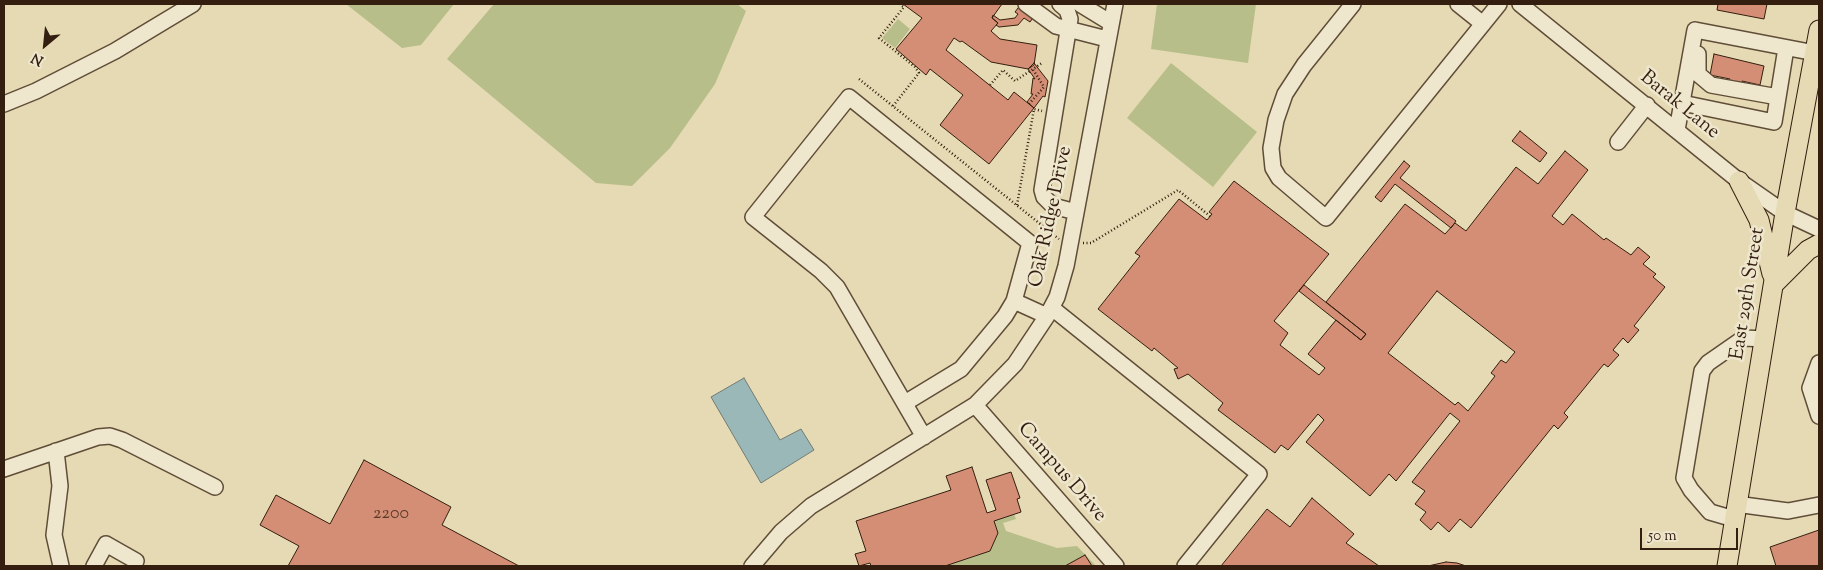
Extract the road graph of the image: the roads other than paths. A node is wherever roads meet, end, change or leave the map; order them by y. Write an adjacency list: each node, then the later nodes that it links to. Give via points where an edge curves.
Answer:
1 (193, 4): 20 (street, via 115,52)
2 (1026, 4): 12 (street, via 1051,24)
3 (1060, 4): 12 (street, via 1070,14)
4 (1080, 4): 10 (street)
5 (1115, 4): 10 (street, Oak Ridge Drive)
6 (1353, 4): 11 (street, via 1285,94 1271,148 1273,168 1279,178 1326,218)
7 (1458, 4): 11 (street)
8 (1498, 4): 11 (street)
9 (1520, 4): 21 (street, Barak Lane)
10 (1111, 24): 15 (street, Oak Ridge Drive)
11 (1483, 24)
12 (1069, 30): 15 (street); 25 (street, via 1042,190 1053,206)
13 (1819, 30): 17 (main road, East 29th Street)
14 (1710, 33): 16 (street); 18 (street, via 1698,53 1698,74 1702,79 1711,85); 19 (street, via 1695,30)
15 (1107, 39): 25 (street, Oak Ridge Drive)
16 (1786, 48): 17 (street); 18 (street)
17 (1815, 54): 26 (main road, East 29th Street)
18 (1778, 97): 19 (street, via 1774,122)
19 (1682, 103): 22 (street)
20 (4, 104)
21 (1646, 105): 22 (street, Barak Lane); 23 (street)
22 (1677, 130): 24 (street, Barak Lane)
23 (1618, 142)
24 (1739, 181): 26 (street, Barak Lane); 29 (main road, via 1759,220)
25 (1076, 212): 31 (street, Oak Ridge Drive, via 1066,266)
26 (1786, 213): 27 (street, Barak Lane); 29 (main road, East 29th Street)
27 (1819, 229)
28 (1819, 244): 29 (main road, via 1808,250)
29 (1774, 284): 32 (main road, East 29th Street)
30 (1014, 301): 31 (street); 34 (street, via 961,369); 34 (street, via 1030,243 849,97 753,216 831,280)
31 (1049, 312): 35 (street, Oak Ridge Drive, via 1014,364); 48 (street, via 1259,474)
32 (1765, 339): 42 (main road, East 29th Street); 42 (street, via 1744,338 1708,363 1702,371 1684,478 1710,512)
33 (1819, 363): 36 (street, via 1810,388)
34 (905, 402): 37 (street)
35 (975, 405): 37 (street, Oak Ridge Drive); 47 (street, Campus Drive)
36 (1819, 416)
37 (924, 437): 46 (street, Oak Ridge Drive, via 811,506 781,532)
38 (56, 451): 39 (street); 40 (street, via 98,437 115,437); 44 (street, via 60,486 54,535)
39 (4, 469)
40 (215, 487)
41 (1819, 505): 42 (street, via 1788,511)
42 (1735, 512): 49 (main road, East 29th Street)
43 (136, 561): 45 (street, via 106,544)
44 (61, 566)
45 (94, 566)
46 (752, 566)
47 (1116, 566)
48 (1185, 566)
49 (1727, 566)

